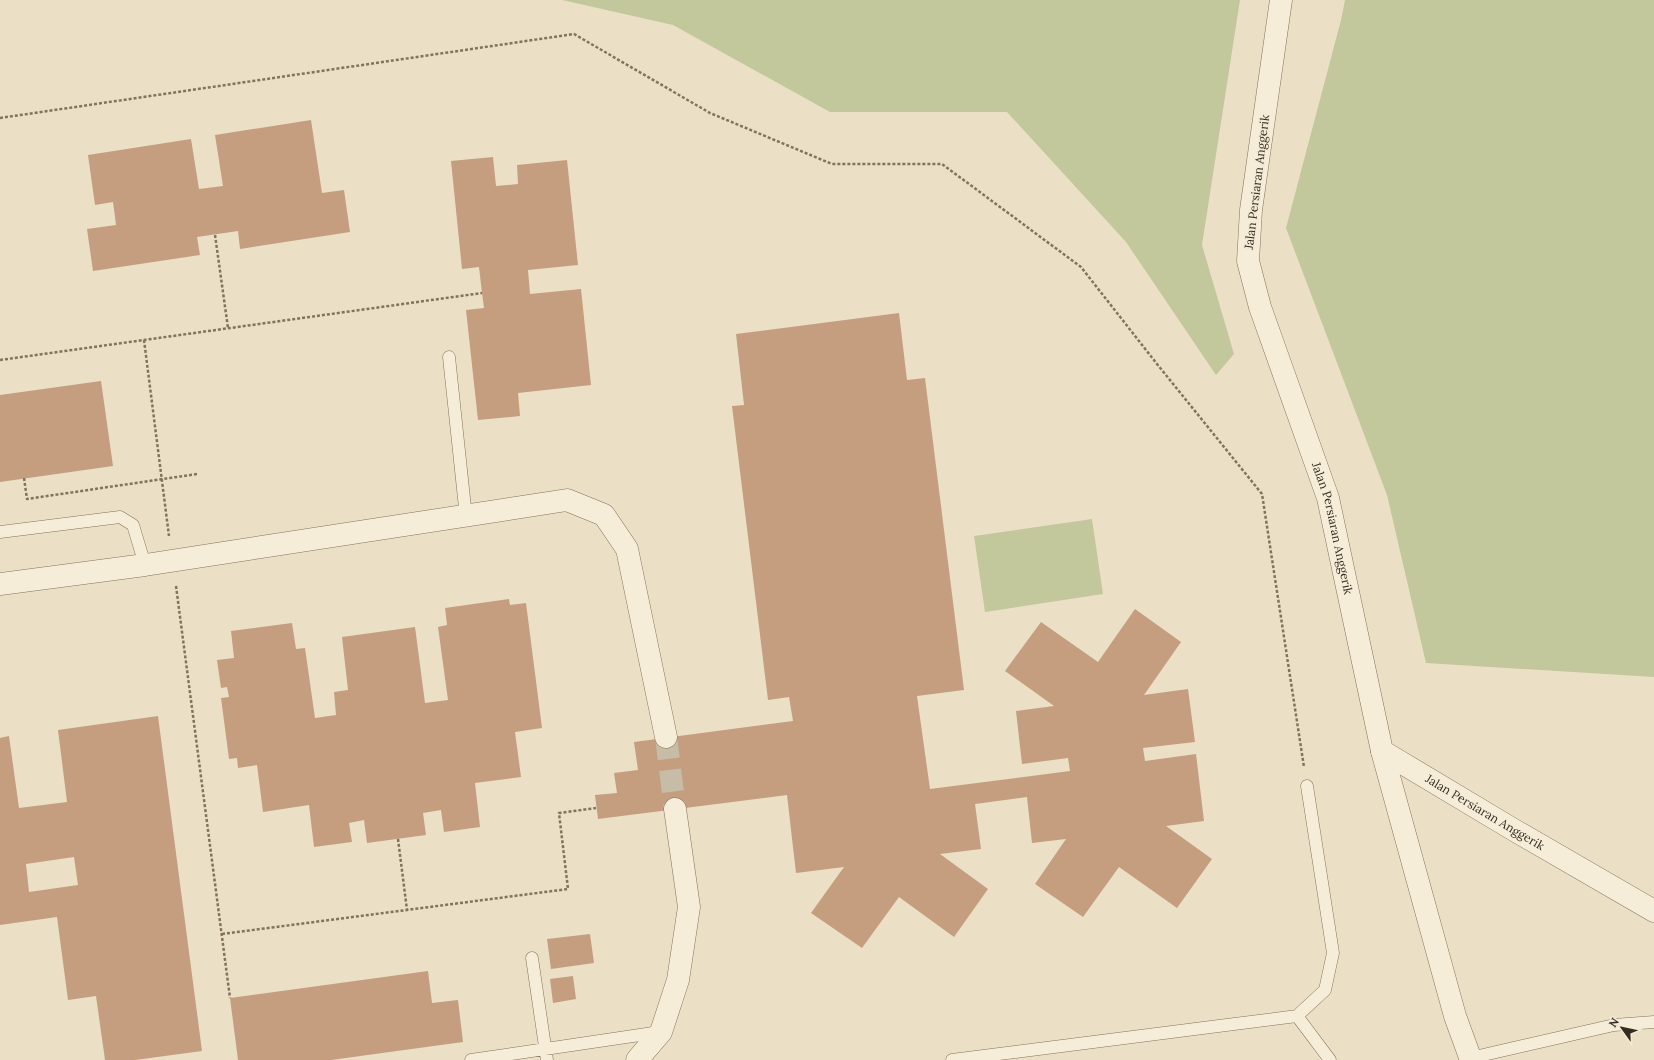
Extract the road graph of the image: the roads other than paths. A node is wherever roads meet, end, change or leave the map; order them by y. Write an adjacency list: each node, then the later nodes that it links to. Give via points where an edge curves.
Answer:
1 (1280, 0): 8 (street, Jalan Persiaran Anggerik, via 1251,210 1248,261 1260,307 1328,498)
2 (449, 357): 3 (lane)
3 (466, 516): 5 (street); 7 (street, via 567,500 604,515 627,549)
4 (0, 532): 5 (lane, via 120,517 133,525)
5 (145, 565): 6 (street)
6 (0, 584)
7 (666, 737)
8 (1382, 751): 11 (street, Jalan Persiaran Anggerik); 17 (street, via 1455,1016)
9 (1307, 786): 13 (lane, via 1333,953 1325,990)
10 (675, 809): 15 (street, via 689,907 678,980)
11 (1654, 911)
12 (532, 958): 16 (lane)
13 (1297, 1016): 20 (lane); 21 (lane)
14 (1654, 1022): 17 (lane, via 1614,1025)
15 (661, 1032): 16 (lane); 19 (street)
16 (547, 1054): 18 (lane)
17 (1470, 1059)
18 (471, 1060)
19 (637, 1060)
20 (952, 1060)
21 (1330, 1060)

